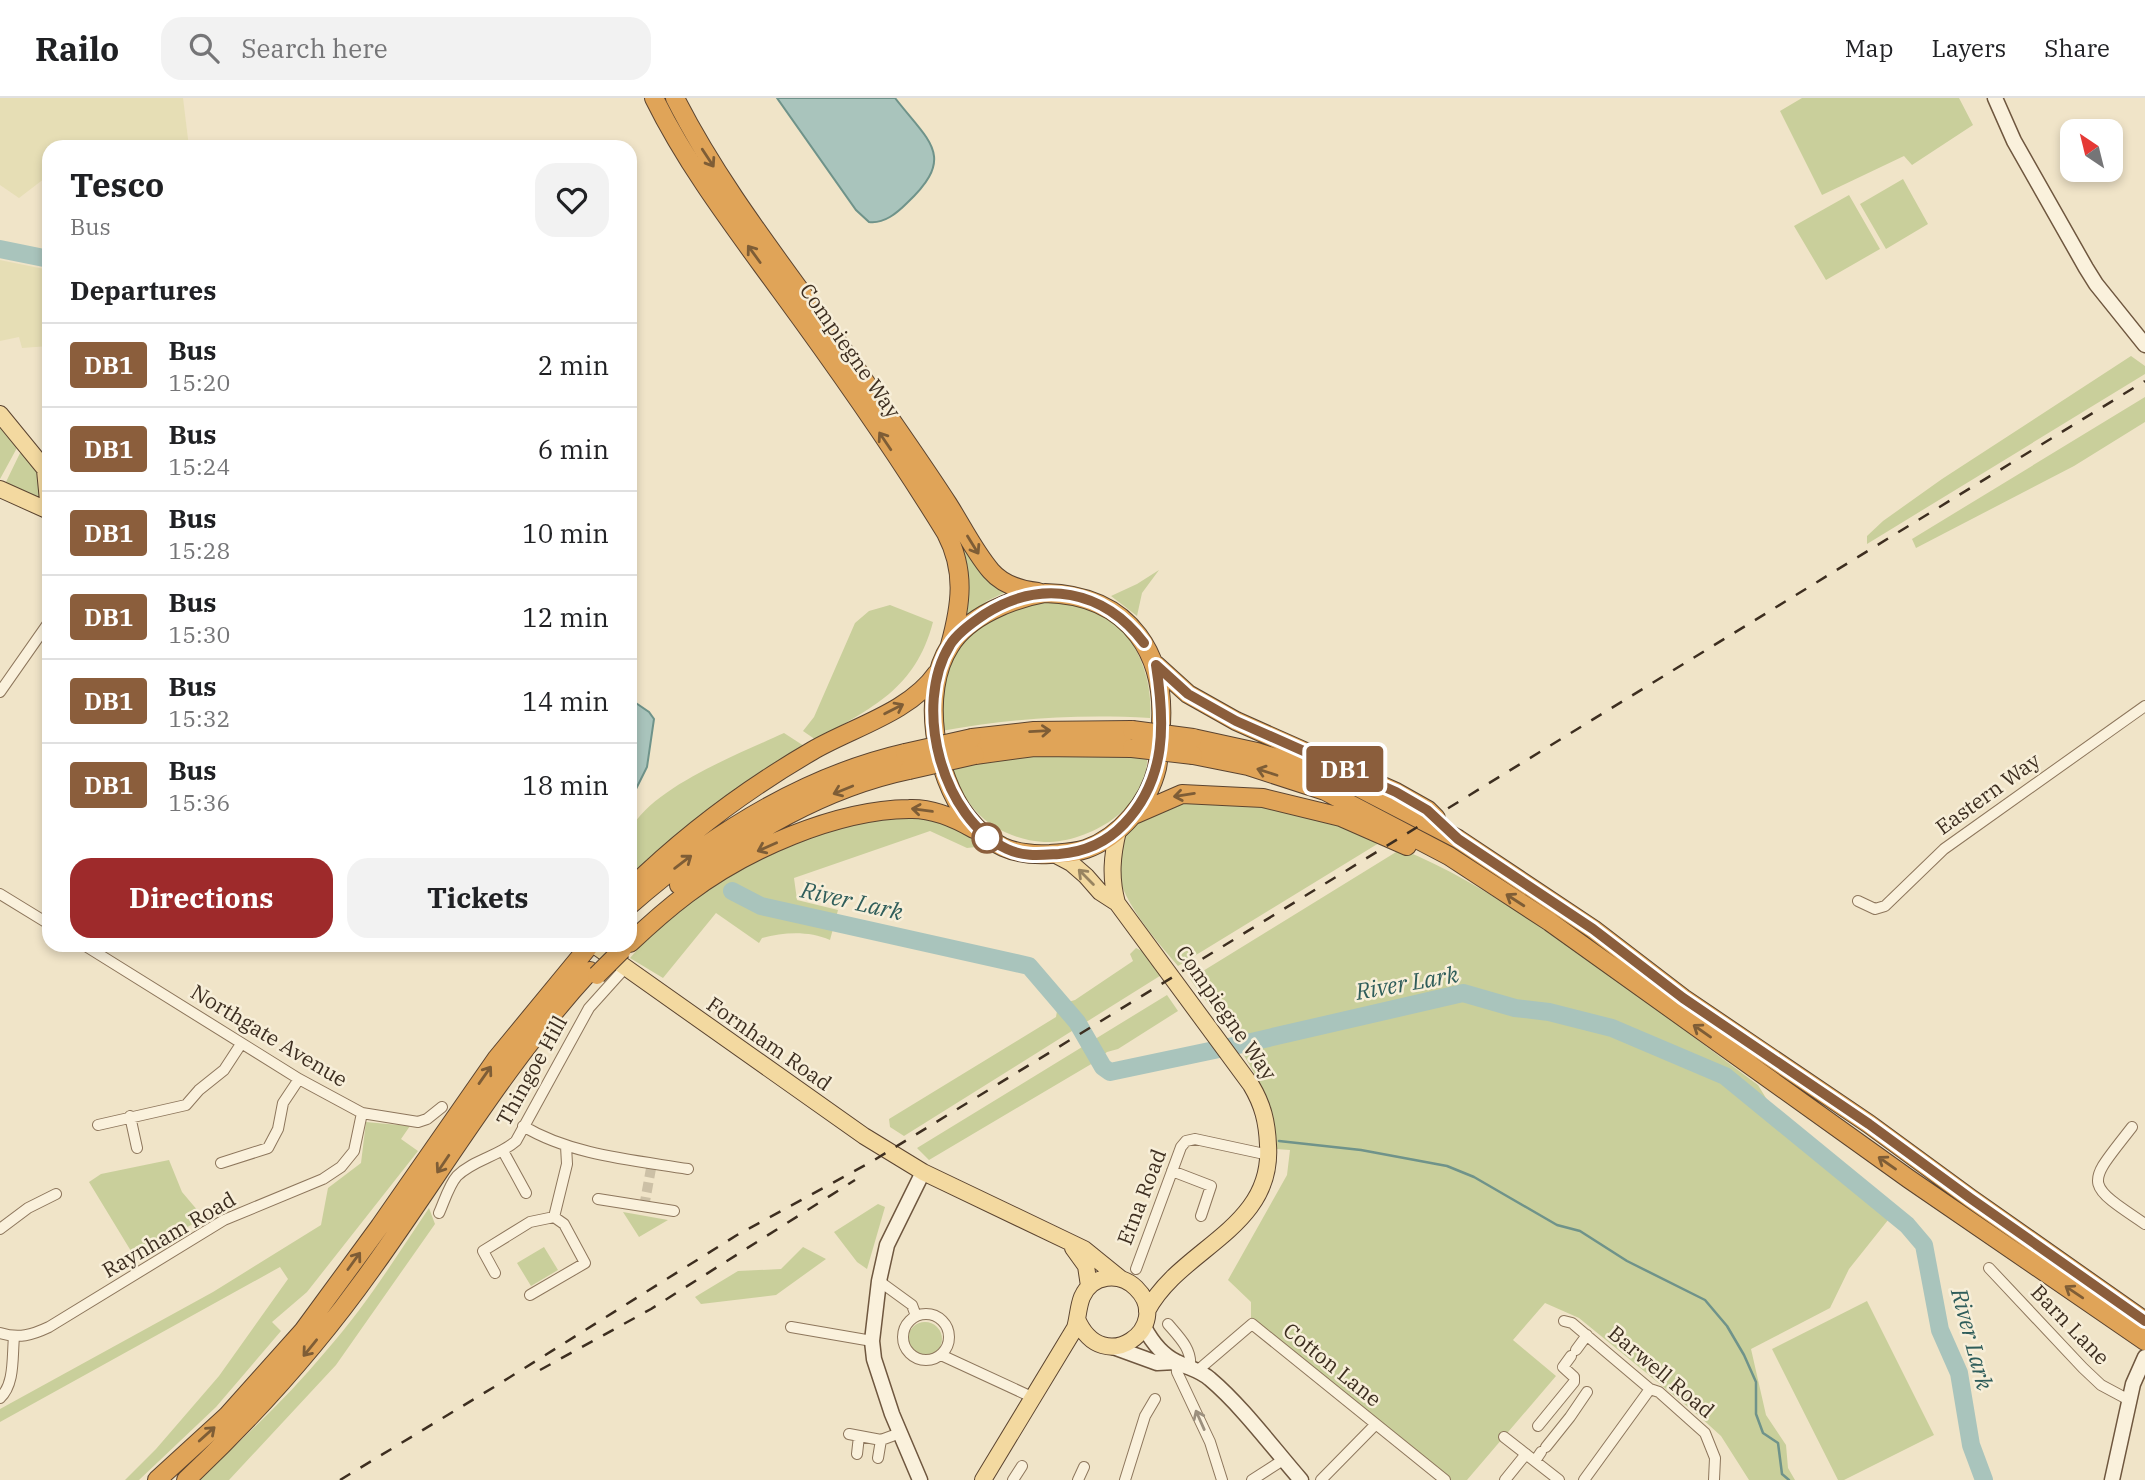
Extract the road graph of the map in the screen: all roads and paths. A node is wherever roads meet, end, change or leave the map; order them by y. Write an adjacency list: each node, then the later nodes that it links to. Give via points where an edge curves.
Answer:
1 (654, 98): 11 (highway, Compiegne Way, one-way to 1, via 961,588 957,559 946,533 816,339 708,190 674,139)
2 (675, 98): 9 (highway, Compiegne Way, one-way to 9, via 723,180 833,334 983,561 1004,582)
3 (1995, 98): 4 (street, via 2014,141 2091,276)
4 (2145, 345)
5 (0, 414): 6 (main road)
6 (42, 466)
7 (0, 489): 8 (main road)
8 (42, 508)
9 (1045, 593): 11 (highway, via 990,611); 12 (highway, via 1090,600 1110,610 1134,630)
10 (42, 632): 14 (street)
11 (950, 645): 13 (highway)
12 (1156, 665): 18 (highway, via 1162,719 1157,767); 21 (highway, via 1188,694 1236,721 1396,792 1427,810)
13 (940, 669): 20 (highway, via 934,719 940,757 959,807); 24 (highway, one-way to 13, via 743,793 813,750 910,701)
14 (0, 692)
15 (2145, 706): 27 (street, Eastern Way, via 1944,849 1885,906 1875,909)
16 (1193, 746): 17 (highway, bridge, via 1034,731); 21 (highway, via 1258,752 1346,781); 23 (highway, one-way to 16, via 1449,856 1325,791)
17 (907, 762): 26 (highway, one-way to 17, via 704,846 778,801 850,769); 30 (highway, one-way to 30, via 783,816 714,860)
18 (1132, 816): 19 (highway); 23 (highway, one-way to 18, via 1341,817 1263,797 1182,794)
19 (1118, 831): 22 (highway, via 1086,849); 28 (main road, Compiegne Way, via 1111,858)
20 (984, 835): 22 (highway, via 1026,855); 31 (highway, one-way to 31, via 950,817 911,808 835,822 738,861 687,893)
21 (1458, 839): 76 (highway, via 1869,1124)
22 (1054, 854): 28 (main road, Compiegne Way, one-way to 22)
23 (1481, 878): 76 (highway, one-way to 23, via 1909,1179 1550,922)
24 (637, 883)
25 (0, 894): 29 (street)
26 (637, 899)
27 (1858, 901)
28 (1117, 903): 48 (main road, Compiegne Way, via 1262,1104)
29 (42, 920)
30 (637, 923)
31 (637, 938)
32 (95, 952): 37 (street, Northgate Avenue)
33 (612, 952): 36 (highway, bridge)
34 (623, 952): 43 (street, Thingoe Hill)
35 (627, 952): 52 (main road, Fornham Road, via 845,1124)
36 (588, 956): 103 (highway, one-way to 36, via 227,1416 303,1331 497,1058); 104 (highway, one-way to 104, via 571,991 461,1136 371,1271 239,1430)
37 (241, 1044): 38 (street, Northgate Avenue); 41 (street, via 224,1070 186,1105)
38 (299, 1079): 40 (street, Northgate Avenue); 49 (street, via 283,1103 268,1148)
39 (442, 1107): 40 (street, Northgate Avenue, via 418,1122)
40 (362, 1113): 79 (street, Raynham Road, via 354,1151 323,1179 224,1220 50,1327)
41 (130, 1116): 42 (street); 46 (street)
42 (98, 1125)
43 (523, 1126): 45 (street); 47 (street, Thingoe Hill, via 516,1141)
44 (2132, 1127): 60 (street, via 2099,1169 2097,1181 2105,1198)
45 (566, 1146): 50 (street); 59 (street)
46 (137, 1148)
47 (503, 1151): 54 (street); 57 (street, Thingoe Hill, via 456,1177)
48 (1269, 1155): 51 (street, Etna Road, via 1186,1140); 68 (main road, Compiegne Way, via 1255,1202)
49 (221, 1163)
50 (688, 1169)
51 (1172, 1171): 58 (street, via 1217,1187); 65 (street, Etna Road)
52 (923, 1172): 62 (main road, Fornham Road); 66 (street, via 887,1245)
53 (56, 1194): 61 (street)
54 (526, 1194)
55 (598, 1199): 56 (street)
56 (674, 1211)
57 (439, 1213)
58 (1201, 1216)
59 (554, 1217): 64 (street, via 530,1223 483,1251); 69 (street, via 564,1224 585,1263)
60 (2145, 1224)
61 (0, 1228)
62 (1067, 1242): 65 (main road, Fornham Road); 67 (main road, via 1086,1265)
63 (1989, 1268): 91 (street, Barn Lane, via 2092,1377)
64 (495, 1273)
65 (1129, 1277): 67 (main road, via 1101,1279); 68 (main road, via 1144,1286); 72 (main road, via 1143,1297)
66 (878, 1281): 70 (street, via 912,1305); 80 (street)
67 (1089, 1286): 71 (main road)
68 (1163, 1286): 72 (main road, Compiegne Way)
69 (530, 1296)
70 (916, 1316): 82 (street, via 935,1315 947,1325 950,1338); 82 (street, via 906,1325 904,1346 919,1359)
71 (1077, 1319): 81 (main road, via 1086,1335); 84 (main road)
72 (1145, 1319): 81 (main road, via 1131,1341); 85 (street, via 1152,1343)
73 (1564, 1321): 78 (street, Barwell Road)
74 (1168, 1324): 85 (street, via 1191,1356)
75 (791, 1327): 80 (street)
76 (2140, 1327)
77 (0, 1333): 79 (street)
78 (1587, 1335): 86 (street, Barwell Road); 93 (street, Barwell Road, via 1563,1367 1574,1382)
79 (14, 1337): 88 (street, via 11,1376)
80 (872, 1341): 94 (street)
81 (1108, 1346): 84 (main road, via 1079,1346); 85 (street, via 1157,1363)
82 (941, 1355): 89 (street)
83 (2145, 1357): 91 (street)
84 (1052, 1365): 89 (main road)
85 (1188, 1366): 92 (street, Cotton Lane, via 1252,1324); 100 (street, via 1209,1378); 110 (street, one-way to 85, via 1210,1442 1177,1372)
86 (1650, 1389): 117 (street); 118 (street, Barwell Road, via 1705,1433 1715,1458)
87 (1587, 1392): 97 (street)
88 (0, 1398)
89 (1034, 1398): 106 (main road)
90 (1155, 1399): 109 (street)
91 (2129, 1400): 119 (street)
92 (1375, 1425): 113 (street); 114 (street, Cotton Lane)
93 (1538, 1426)
94 (900, 1433): 96 (street); 105 (street)
95 (1504, 1437): 97 (street)
96 (881, 1440): 98 (street, via 854,1435); 99 (street)
97 (1537, 1453): 115 (street); 116 (street)
98 (857, 1454)
99 (878, 1458)
100 (1283, 1460): 111 (street); 112 (street)
101 (1022, 1466): 107 (street)
102 (1084, 1467): 108 (street)
103 (157, 1480)
104 (186, 1480)
105 (920, 1480)
106 (983, 1480)
107 (1013, 1480)
108 (1078, 1480)
109 (1125, 1480)
110 (1222, 1480)
111 (1252, 1480)
112 (1301, 1480)
113 (1321, 1480)
114 (1445, 1480)
115 (1505, 1480)
116 (1559, 1480)
117 (1584, 1480)
118 (1714, 1480)
119 (2112, 1480)

